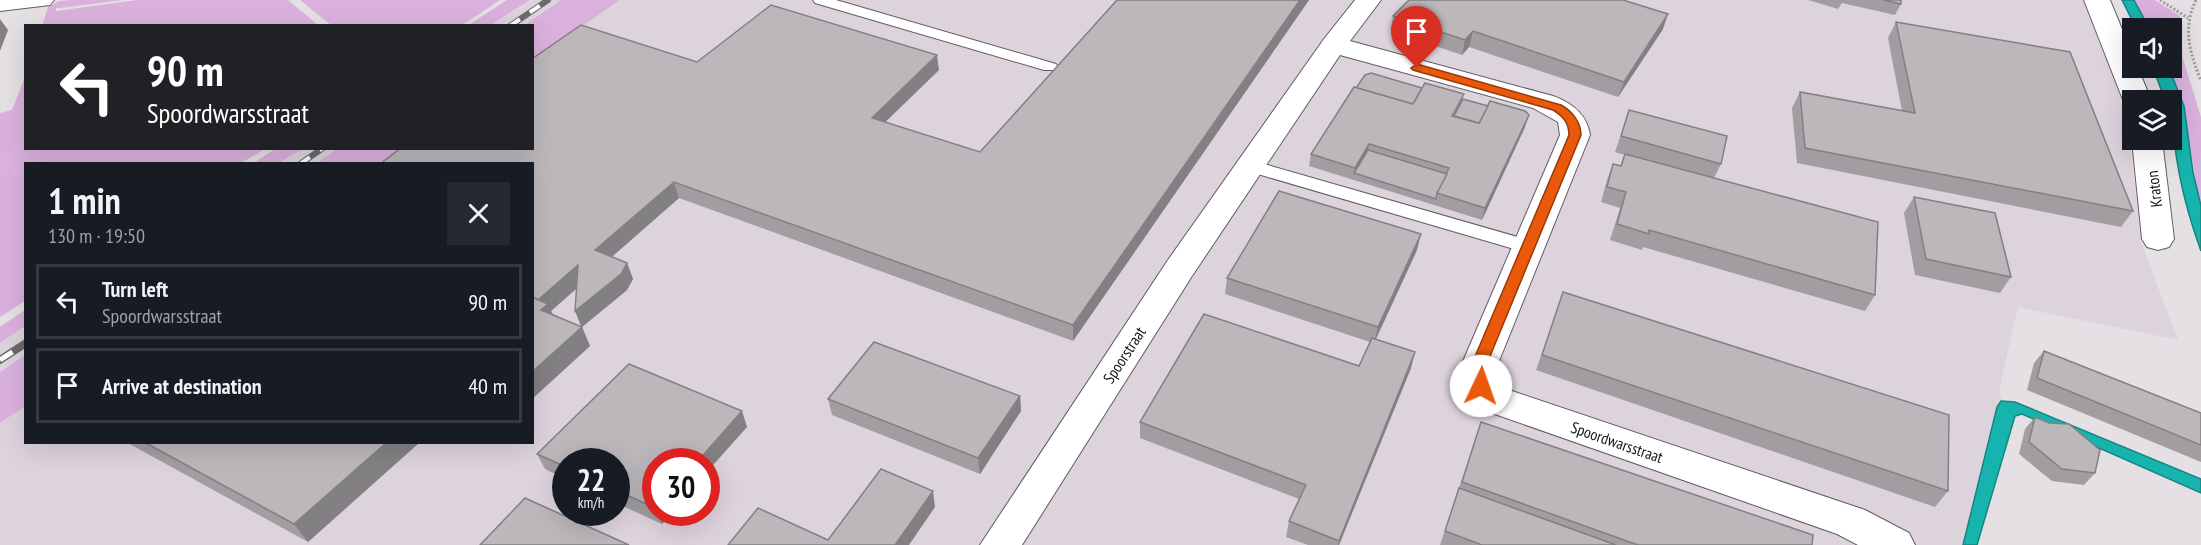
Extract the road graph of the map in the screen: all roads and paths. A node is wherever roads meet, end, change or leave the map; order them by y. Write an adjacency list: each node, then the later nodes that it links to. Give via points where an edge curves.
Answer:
1 (41, 0): 7 (street)
2 (820, 0): 10 (lane)
3 (1368, 0): 9 (street, Spoorstraat)
4 (2097, 0): 12 (street)
5 (2160, 0): 8 (path)
6 (2196, 0): 8 (path)
7 (0, 3)
8 (2188, 18): 11 (path, via 2188,50)
9 (1333, 45): 14 (street, Spoorstraat); 16 (street, Spoordwarsstraat, via 1543,102 1565,112 1575,126 1575,135)
10 (1050, 67)
11 (2201, 81)
12 (2132, 90)
13 (2148, 150): 15 (street, Kraton)
14 (1250, 166): 16 (lane); 17 (street, Spoorstraat)
15 (2158, 239)
16 (1528, 247): 18 (street, Spoordwarsstraat, via 1479,366 1481,386 1499,402 1851,522)
17 (1000, 545)
18 (1895, 545)

